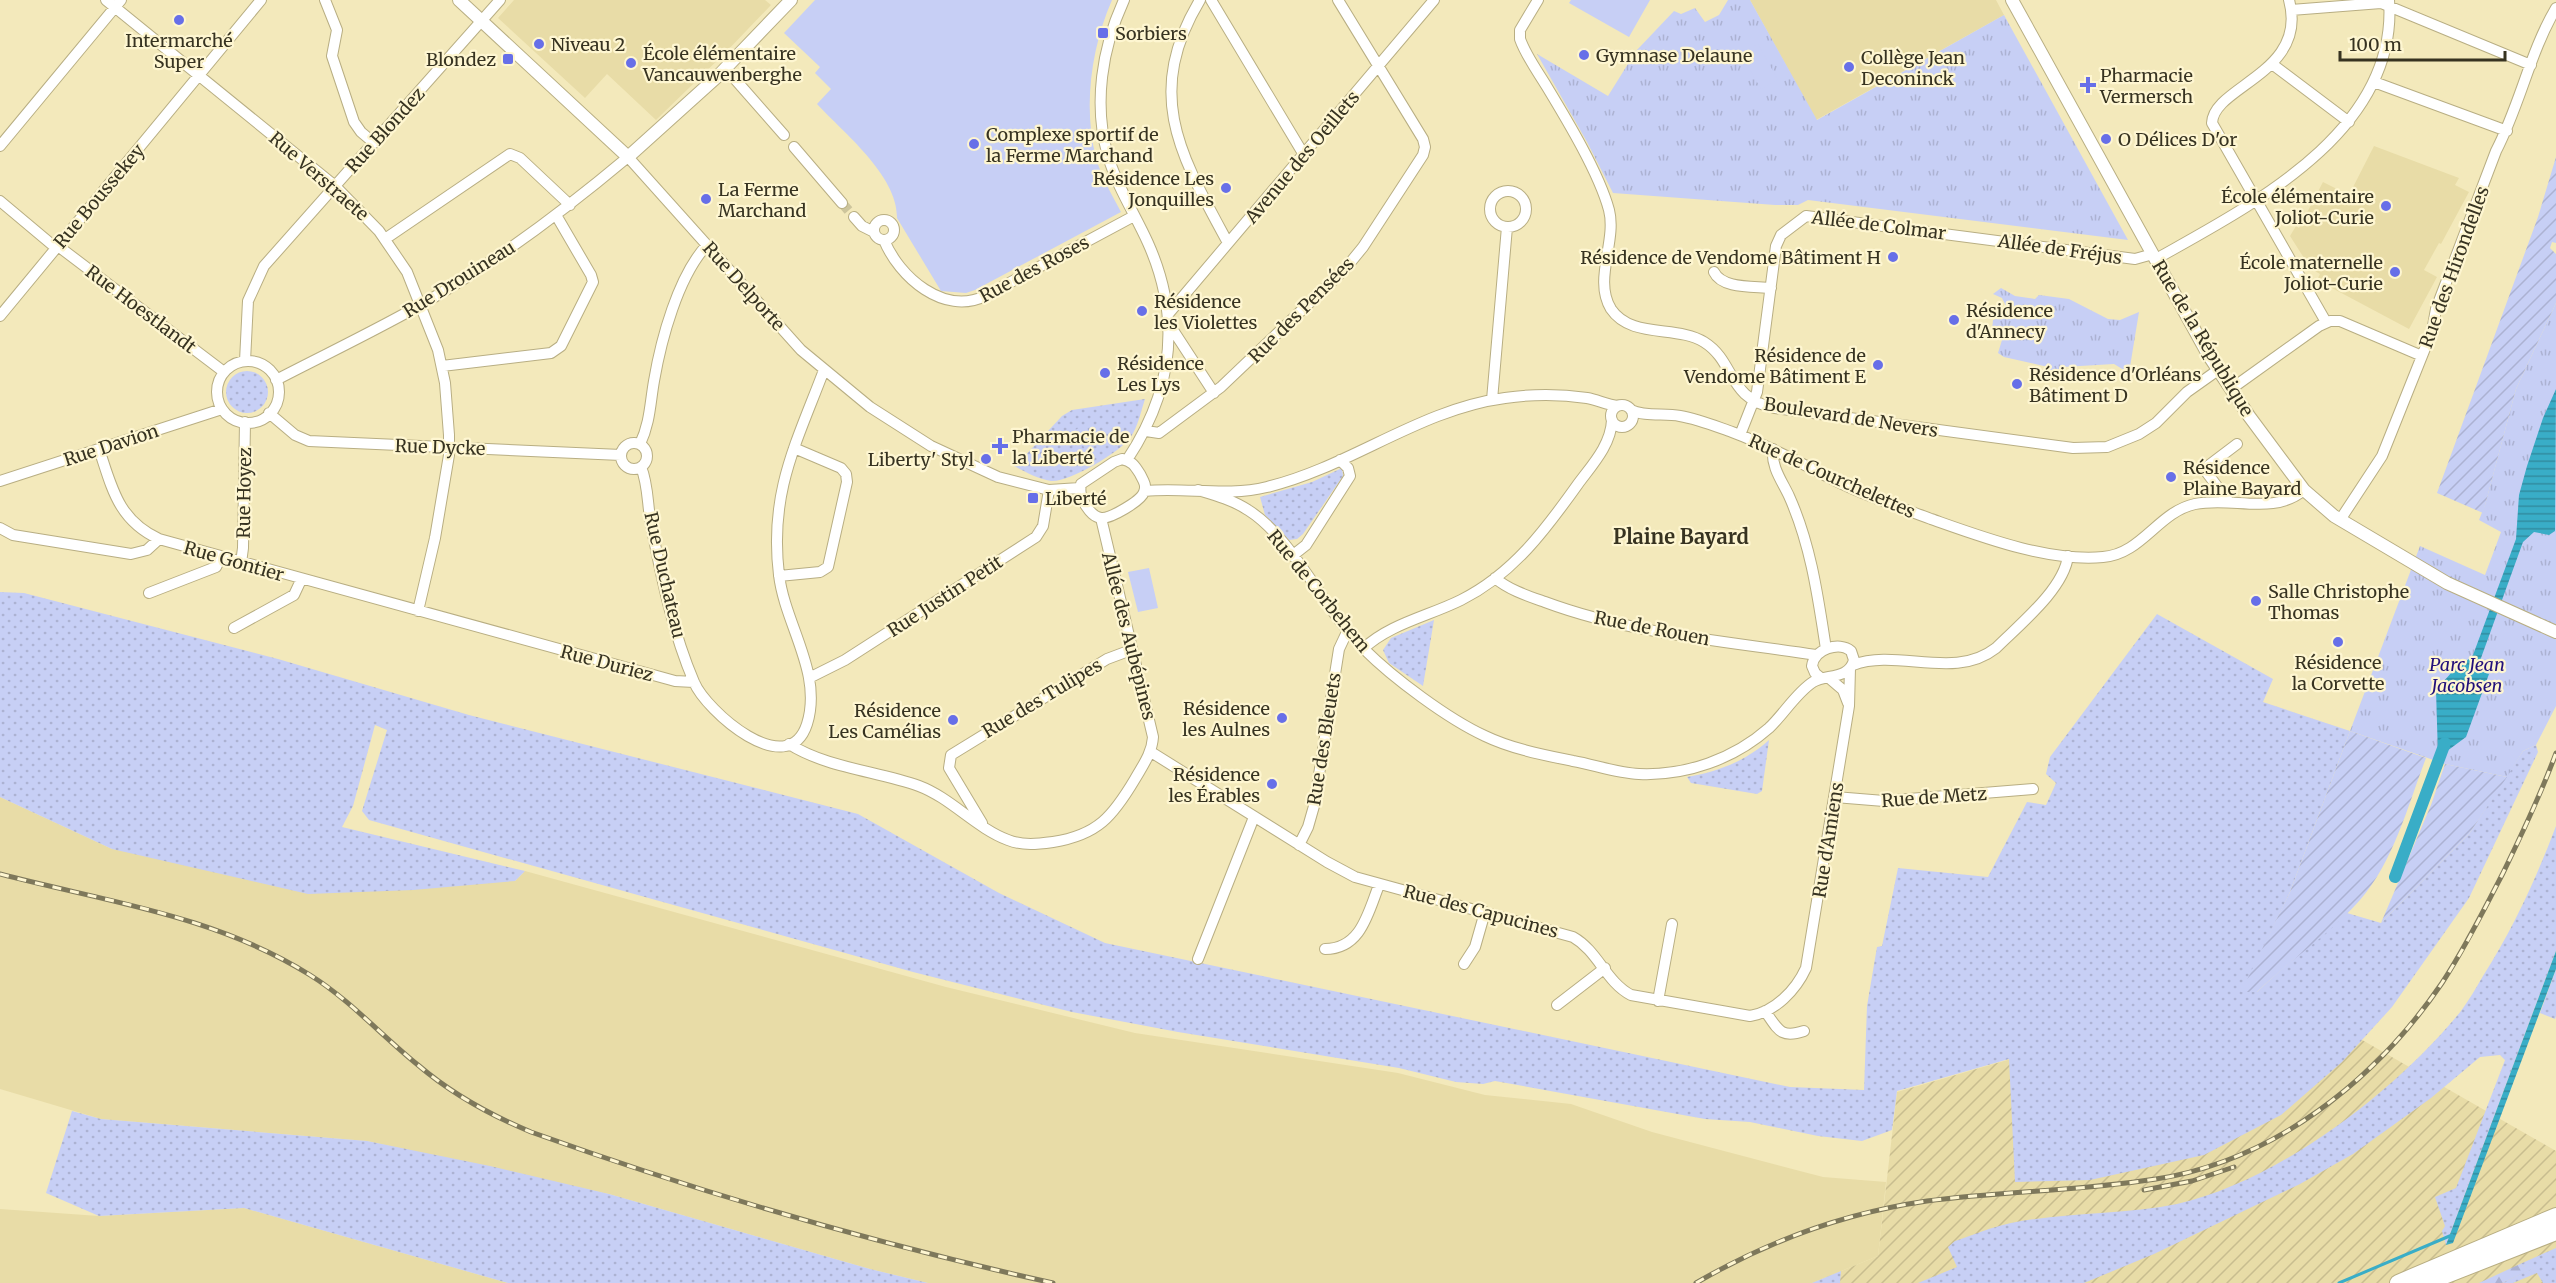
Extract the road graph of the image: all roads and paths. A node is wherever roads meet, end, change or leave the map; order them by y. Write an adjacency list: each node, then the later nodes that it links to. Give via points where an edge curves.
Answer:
1 (261, 0): 22 (street, Rue Boussekey)
2 (325, 0): 27 (street, via 337,28 332,57 358,129)
3 (459, 0): 17 (street, Rue Delporte)
4 (501, 0): 17 (street, Rue Blondez)
5 (791, 0): 21 (street)
6 (1124, 0): 38 (street, via 1106,55 1101,117 1110,164)
7 (1200, 0): 45 (street, via 1177,46 1170,103 1184,155)
8 (1211, 0): 30 (street)
9 (1338, 0): 20 (street, Rue des Pensées)
10 (1434, 0): 20 (street, Avenue des Oeillets)
11 (1538, 0): 65 (street, Boulevard de Nevers, via 1519,36 1606,201 1611,223 1605,290 1611,308 1633,325 1704,342 1739,389)
12 (2012, 0): 48 (street, Rue de la République)
13 (114, 2): 22 (street, Rue Verstraete); 28 (street)
14 (2389, 3): 15 (street); 19 (street); 23 (street, via 2387,42)
15 (2290, 5): 18 (street, via 2288,39)
16 (2556, 8): 19 (street, Rue des Hirondelles)
17 (481, 22): 27 (street, Rue Blondez); 31 (street, Rue Delporte)
18 (2272, 64): 24 (street); 34 (street, via 2217,109 2212,118)
19 (2531, 65): 25 (street, Rue des Hirondelles)
20 (1378, 66): 30 (street, Avenue des Oeillets); 63 (street, Rue des Pensées, via 1423,138 1424,154 1350,263)
21 (726, 69): 26 (street); 31 (street)
22 (199, 75): 32 (street, Rue Verstraete); 47 (street, Rue Boussekey)
23 (2374, 82): 24 (street); 25 (street)
24 (2349, 122): 34 (street)
25 (2506, 131): 55 (street, Rue des Hirondelles, via 2436,309)
26 (784, 135)
27 (374, 143): 32 (street, Rue Blondez)
28 (0, 146)
29 (794, 147): 35 (street)
30 (1304, 155): 45 (street, Avenue des Oeillets)
31 (628, 157): 36 (street, Rue Drouineau); 46 (street, Rue Delporte)
32 (335, 186): 43 (street, Rue Verstraete); 56 (street, Rue Blondez, via 257,276 247,307)
33 (0, 201): 47 (street, Rue Hoestlandt)
34 (2256, 202): 48 (street); 54 (street)
35 (842, 203)
36 (570, 205): 37 (street, Rue Drouineau); 43 (street, via 520,158 510,154)
37 (556, 215): 51 (street, Rue Drouineau); 57 (street, via 593,282 561,346 551,352)
38 (1134, 216): 44 (street, Rue des Roses, via 970,302 940,298 924,290 890,253); 53 (street, via 1156,264)
39 (854, 217): 41 (street, Rue des Roses)
40 (1507, 227): 64 (street)
41 (874, 232): 44 (street, Rue des Roses); 44 (street, via 879,221 891,222 894,233)
42 (1966, 236): 48 (street, Allée de Fréjus, via 2135,259); 50 (street, Allée de Colmar, via 1806,216 1779,239)
43 (385, 239): 51 (street, Rue Verstraete)
44 (884, 240)
45 (1228, 243): 53 (street, Avenue des Oeillets)
46 (707, 245): 58 (street, Rue Delporte); 75 (street, via 688,275 669,325 654,380 649,423)
47 (57, 247): 52 (street, Rue Boussekey); 60 (street, Rue Hoestlandt)
48 (2154, 257): 59 (street, Rue de la République)
49 (1713, 272): 50 (street, via 1724,282)
50 (1771, 288): 65 (street, Allée de Colmar)
51 (422, 304): 57 (street, Rue Verstraete); 61 (street, Rue Drouineau)
52 (0, 316)
53 (1169, 318): 63 (street); 73 (street, via 1165,374)
54 (2326, 322): 55 (street, via 2345,323); 62 (street)
55 (2422, 356): 94 (street, Rue des Hirondelles, via 2382,456)
56 (245, 361): 60 (street); 61 (street, via 264,365)
57 (441, 366): 77 (street, Rue Verstraete)
58 (824, 370): 78 (street); 88 (street, Rue Delporte, via 870,407 931,446 998,477)
59 (2218, 370): 62 (street, Rue de la République); 65 (street, Boulevard de Nevers, via 2182,396 2146,431 2120,443 2093,448 1775,408)
60 (224, 372): 67 (street, via 217,390)
61 (276, 380): 69 (street, via 278,398)
62 (2231, 389): 90 (street, Rue de la République)
63 (1214, 393): 73 (street, Rue des Pensées, via 1162,432)
64 (1492, 400): 66 (street, via 1563,396); 84 (street, via 1431,419)
65 (1755, 402): 74 (street, Allée de Colmar)
66 (1618, 406): 68 (street); 70 (street, via 1612,412)
67 (222, 408): 71 (street, via 232,418); 79 (street, Rue Davion)
68 (1631, 410): 72 (street, via 1633,419); 74 (street, Rue de Courchelettes, via 1689,418)
69 (269, 413): 71 (street, via 257,421); 77 (street, Rue Dycke, via 295,435 309,441)
70 (1612, 420): 72 (street, via 1620,427); 82 (street, via 1610,435)
71 (245, 422): 100 (street, Rue Hoyez)
72 (1629, 424): 82 (street)
73 (1146, 431): 83 (street)
74 (1740, 435): 80 (street, Rue de Courchelettes)
75 (640, 444): 81 (street, via 629,444); 85 (street, via 647,453)
76 (2238, 444): 92 (street, via 2204,469)
77 (450, 448): 81 (street, Rue Dycke); 105 (street, Rue Verstraete)
78 (794, 448): 101 (street, via 778,509); 101 (street, via 841,468 847,482 828,567 820,572)
79 (99, 449): 86 (street, Rue Davion); 96 (street, Rue Gontier, via 122,510)
80 (1773, 449): 98 (street, Rue de Courchelettes, via 1854,489 1960,529 2011,545); 111 (street, via 1773,464 1794,506 1810,556)
81 (621, 455): 85 (street, Rue Dycke, via 628,468)
82 (1599, 455): 102 (street, via 1540,536)
83 (1127, 460): 87 (street, via 1114,462 1083,480); 91 (street, via 1143,480)
84 (1340, 460): 89 (street, via 1256,489); 97 (street, via 1350,476 1306,545)
85 (641, 467): 115 (street, Rue Duchateau, via 659,567)
86 (0, 481)
87 (1080, 488): 88 (street, Rue Delporte); 93 (street, via 1089,510)
88 (1049, 490): 113 (street, Rue Justin Petit, via 1043,526 1036,537 845,660)
89 (1198, 490): 91 (street); 97 (street, Rue de Corbehem, via 1250,511)
90 (2304, 490): 92 (street, Rue de Courchelettes, via 2276,504); 94 (street, Rue de la République)
91 (1144, 491): 93 (street, via 1136,501)
92 (2229, 502): 98 (street, Rue de Courchelettes, via 2196,504 2179,510 2119,554 2097,558)
93 (1101, 518): 110 (street, Allée des Aubépines)
94 (2340, 519): 108 (street, Rue de la République, via 2430,573)
95 (0, 528): 96 (street, via 13,535 131,554 147,550)
96 (159, 539): 99 (street, Rue Gontier)
97 (1292, 556): 107 (street, Rue de Corbehem)
98 (2068, 556): 112 (street, via 2065,571 2054,587 1984,656 1966,662 1880,661)
99 (221, 557): 100 (street, Rue Gontier); 104 (street, via 216,567)
100 (241, 563): 103 (street, Rue Gontier)
101 (779, 576): 113 (street, via 786,612)
102 (1495, 578): 109 (street, via 1461,600 1381,634); 111 (street, Rue de Rouen, via 1530,596 1605,621)
103 (301, 580): 105 (street, Rue Gontier); 106 (street, via 294,595)
104 (149, 593)
105 (418, 611): 115 (street, Rue Duriez, via 678,682)
106 (234, 628)
107 (1347, 632): 109 (street, Rue de Corbehem); 123 (street, Rue des Bleuets, via 1339,649 1313,813)
108 (2556, 632)
109 (1363, 649): 114 (street, Rue de Corbehem, via 1464,725 1488,737 1545,755 1640,774 1684,771 1739,749 1766,730 1810,684)
110 (1131, 650): 118 (street, Allée des Aubépines, via 1151,721); 122 (street, Rue des Tulipes, via 1107,658 949,758 949,768)
111 (1821, 652): 112 (street, via 1847,647 1854,655); 114 (street, via 1812,666 1815,674)
112 (1851, 667): 114 (street); 116 (street, Rue d'Amiens)
113 (809, 678): 117 (street, via 806,725)
114 (1825, 678): 116 (street, via 1843,690)
115 (694, 682): 117 (street, via 703,697 739,732 774,746)
116 (1849, 706): 120 (street, Rue d'Amiens)
117 (789, 744): 122 (street, via 807,754 922,787)
118 (1150, 752): 121 (street, Rue des Capucines); 122 (street, Allée des Aubépines, via 1122,801 1097,828 1064,840 1028,844 1012,841)
119 (2033, 789): 120 (street, Rue de Metz, via 1893,801)
120 (1835, 797): 133 (street, Rue d'Amiens, via 1803,974 1787,995)
121 (1254, 817): 123 (street, Rue des Capucines); 128 (street)
122 (984, 825)
123 (1299, 845): 124 (street, Rue des Capucines, via 1342,871)
124 (1379, 885): 125 (street, Rue des Capucines); 127 (street, via 1355,938 1339,948)
125 (1485, 912): 129 (street, via 1475,947); 130 (street, Rue des Capucines, via 1573,937 1590,948)
126 (1672, 924): 131 (street)
127 (1325, 949)
128 (1198, 959)
129 (1464, 964)
130 (1605, 968): 131 (street, Rue des Capucines, via 1628,993); 132 (street)
131 (1658, 1001): 133 (street, Rue des Capucines, via 1744,1016)
132 (1557, 1005)
133 (1765, 1011): 134 (street, via 1783,1033)
134 (1804, 1031)
135 (2556, 1216): 137 (main road)
136 (2556, 1232): 138 (main road)
137 (2398, 1283)
138 (2426, 1283)

